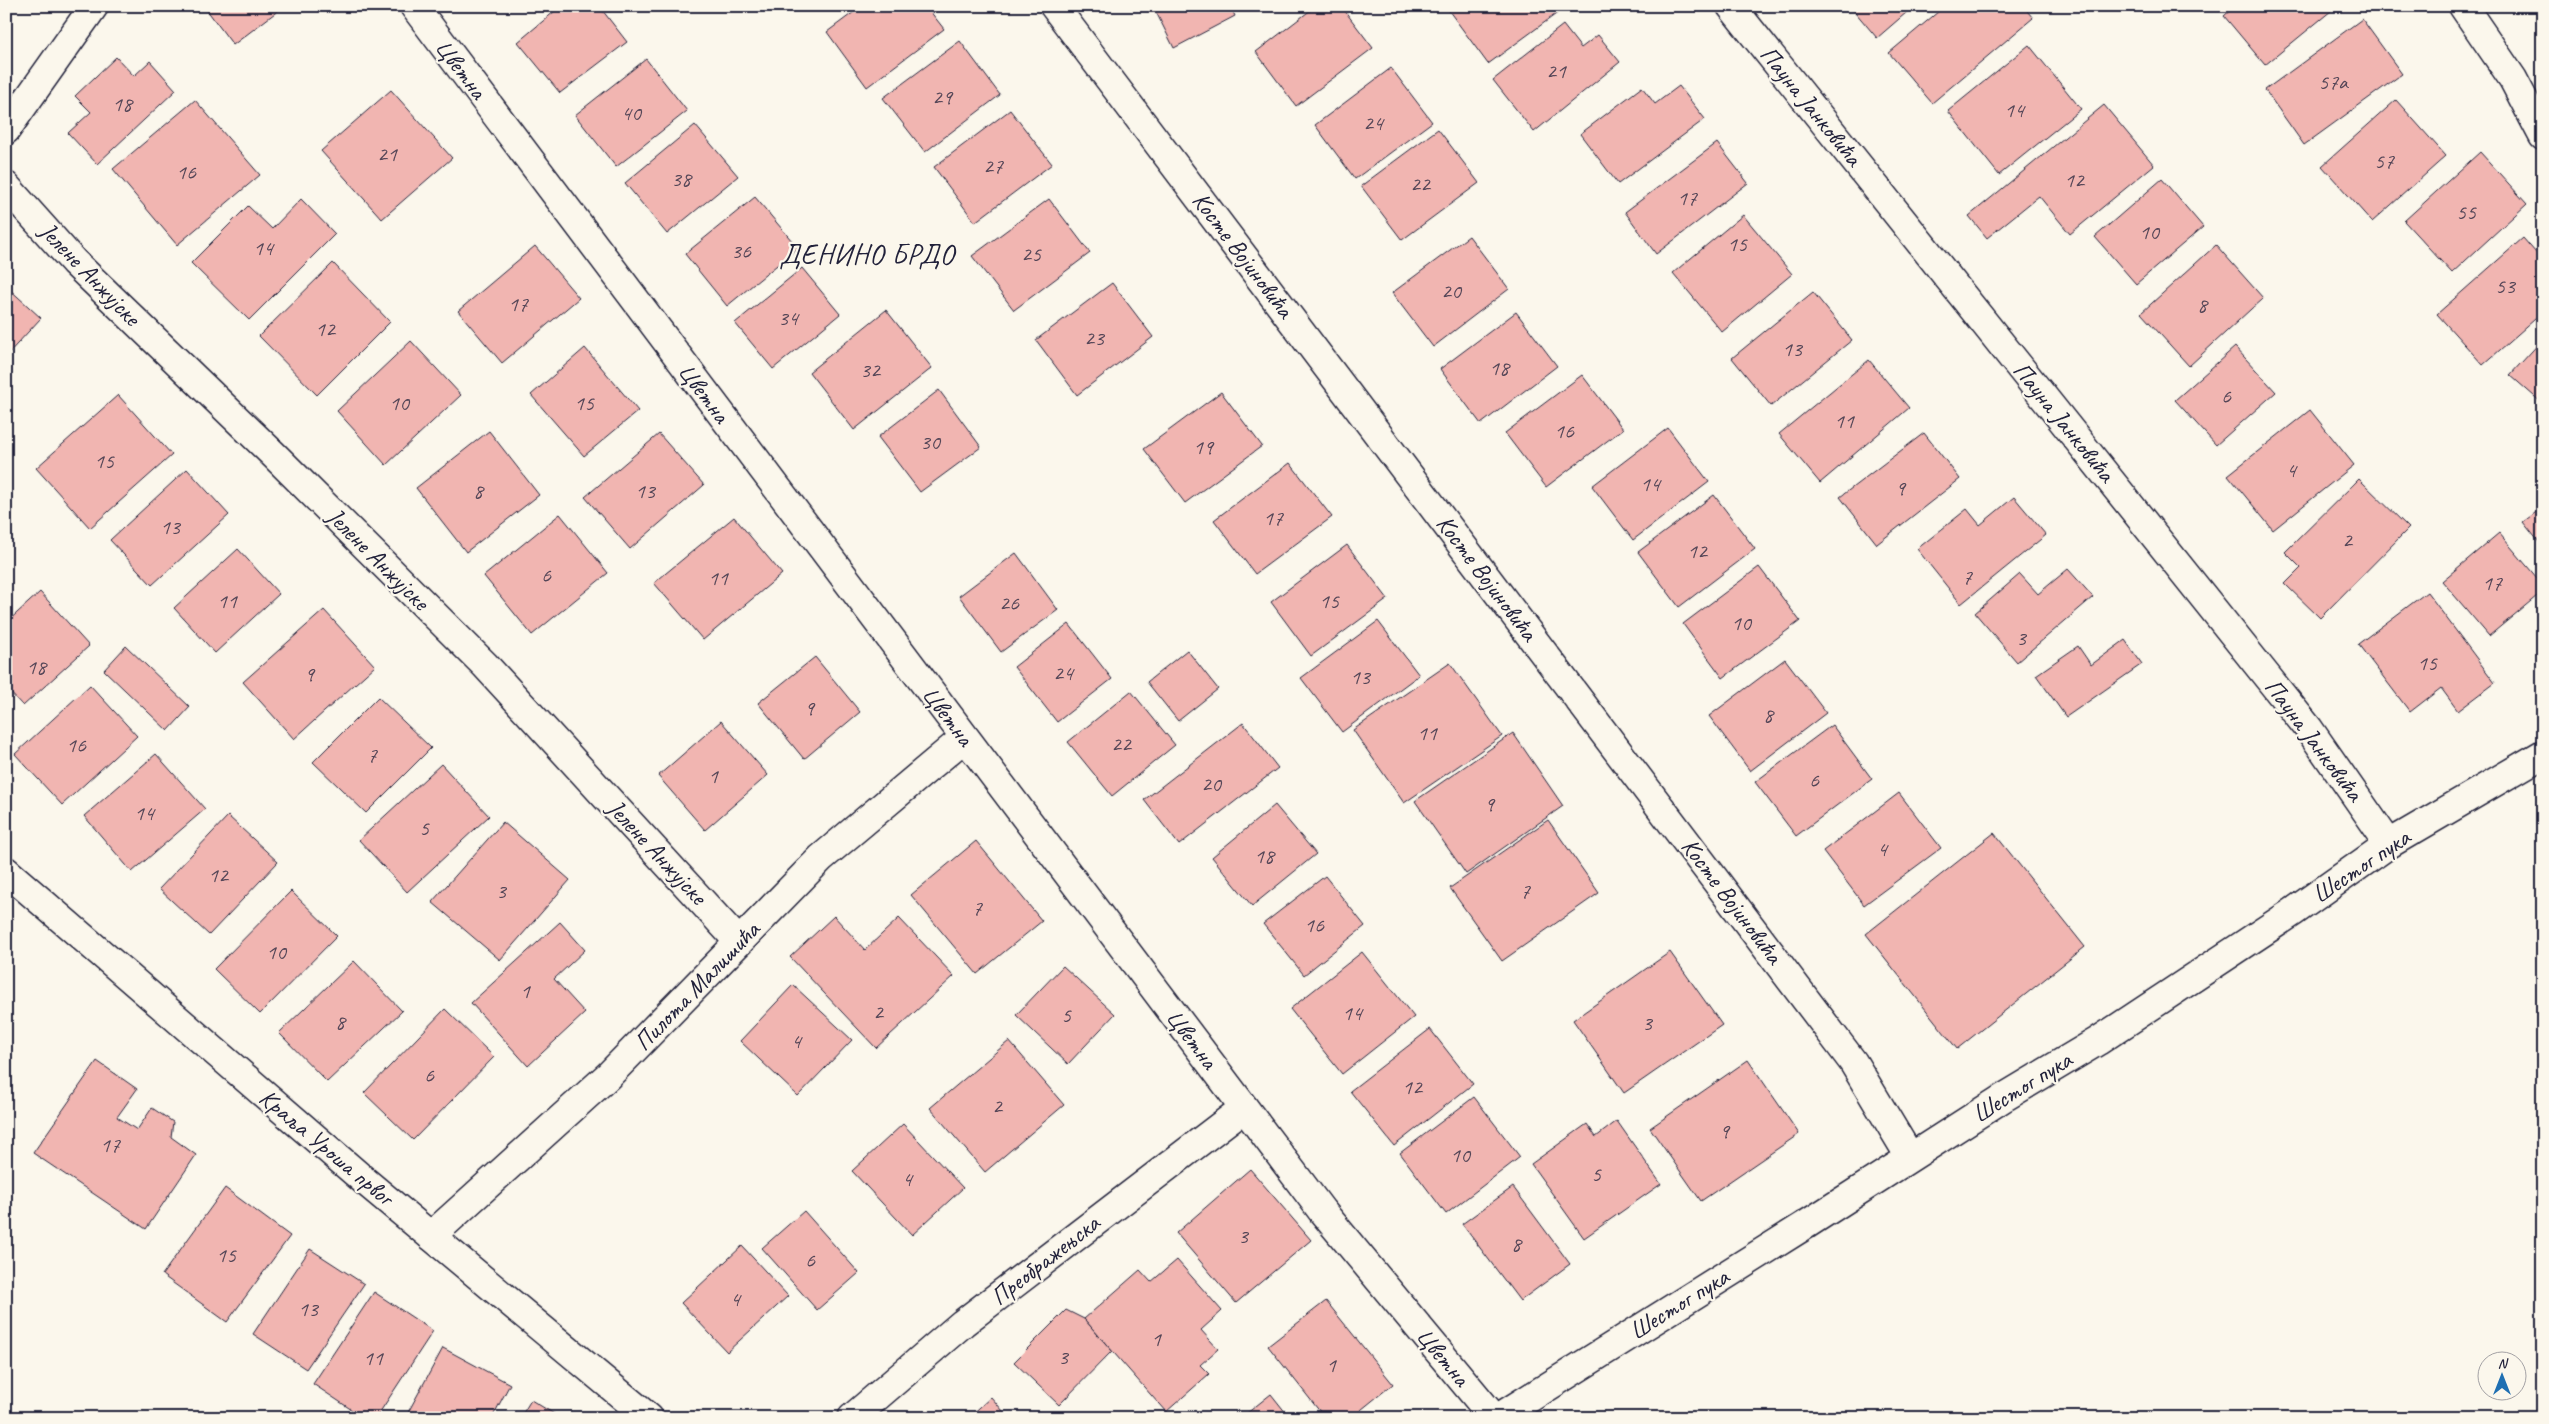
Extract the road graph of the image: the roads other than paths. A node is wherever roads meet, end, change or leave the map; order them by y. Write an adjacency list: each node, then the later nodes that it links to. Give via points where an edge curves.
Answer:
1 (94, 6): 6 (street)
2 (414, 6): 9 (street, Цветна)
3 (1054, 6): 15 (street, Косте Војиновића, via 1853,1062)
4 (1731, 6): 11 (street, Пауна Јанковића, via 2309,729)
5 (2463, 6): 7 (street, via 2513,79)
6 (6, 130)
7 (2543, 136)
8 (6, 186): 13 (street, Јелене Анжујске, via 74,262 265,446 484,665)
9 (964, 738): 13 (street, Пилота Малишића, via 821,858); 14 (street, Цветна)
10 (2543, 754): 11 (street, Шестог пука)
11 (2389, 844): 15 (street, Шестог пука, via 2139,1014)
12 (6, 871): 16 (street, Краља Уроша првог)
13 (739, 942): 16 (street, Пилота Малишића, via 608,1076)
14 (1244, 1108): 18 (street, Преображењска, via 962,1323); 19 (street, Цветна, via 1322,1211)
15 (1910, 1157): 20 (street, Шестог пука)
16 (431, 1236): 17 (street, Краља Уроша првог)
17 (649, 1418)
18 (852, 1418)
19 (1494, 1418)
20 (1498, 1418)

